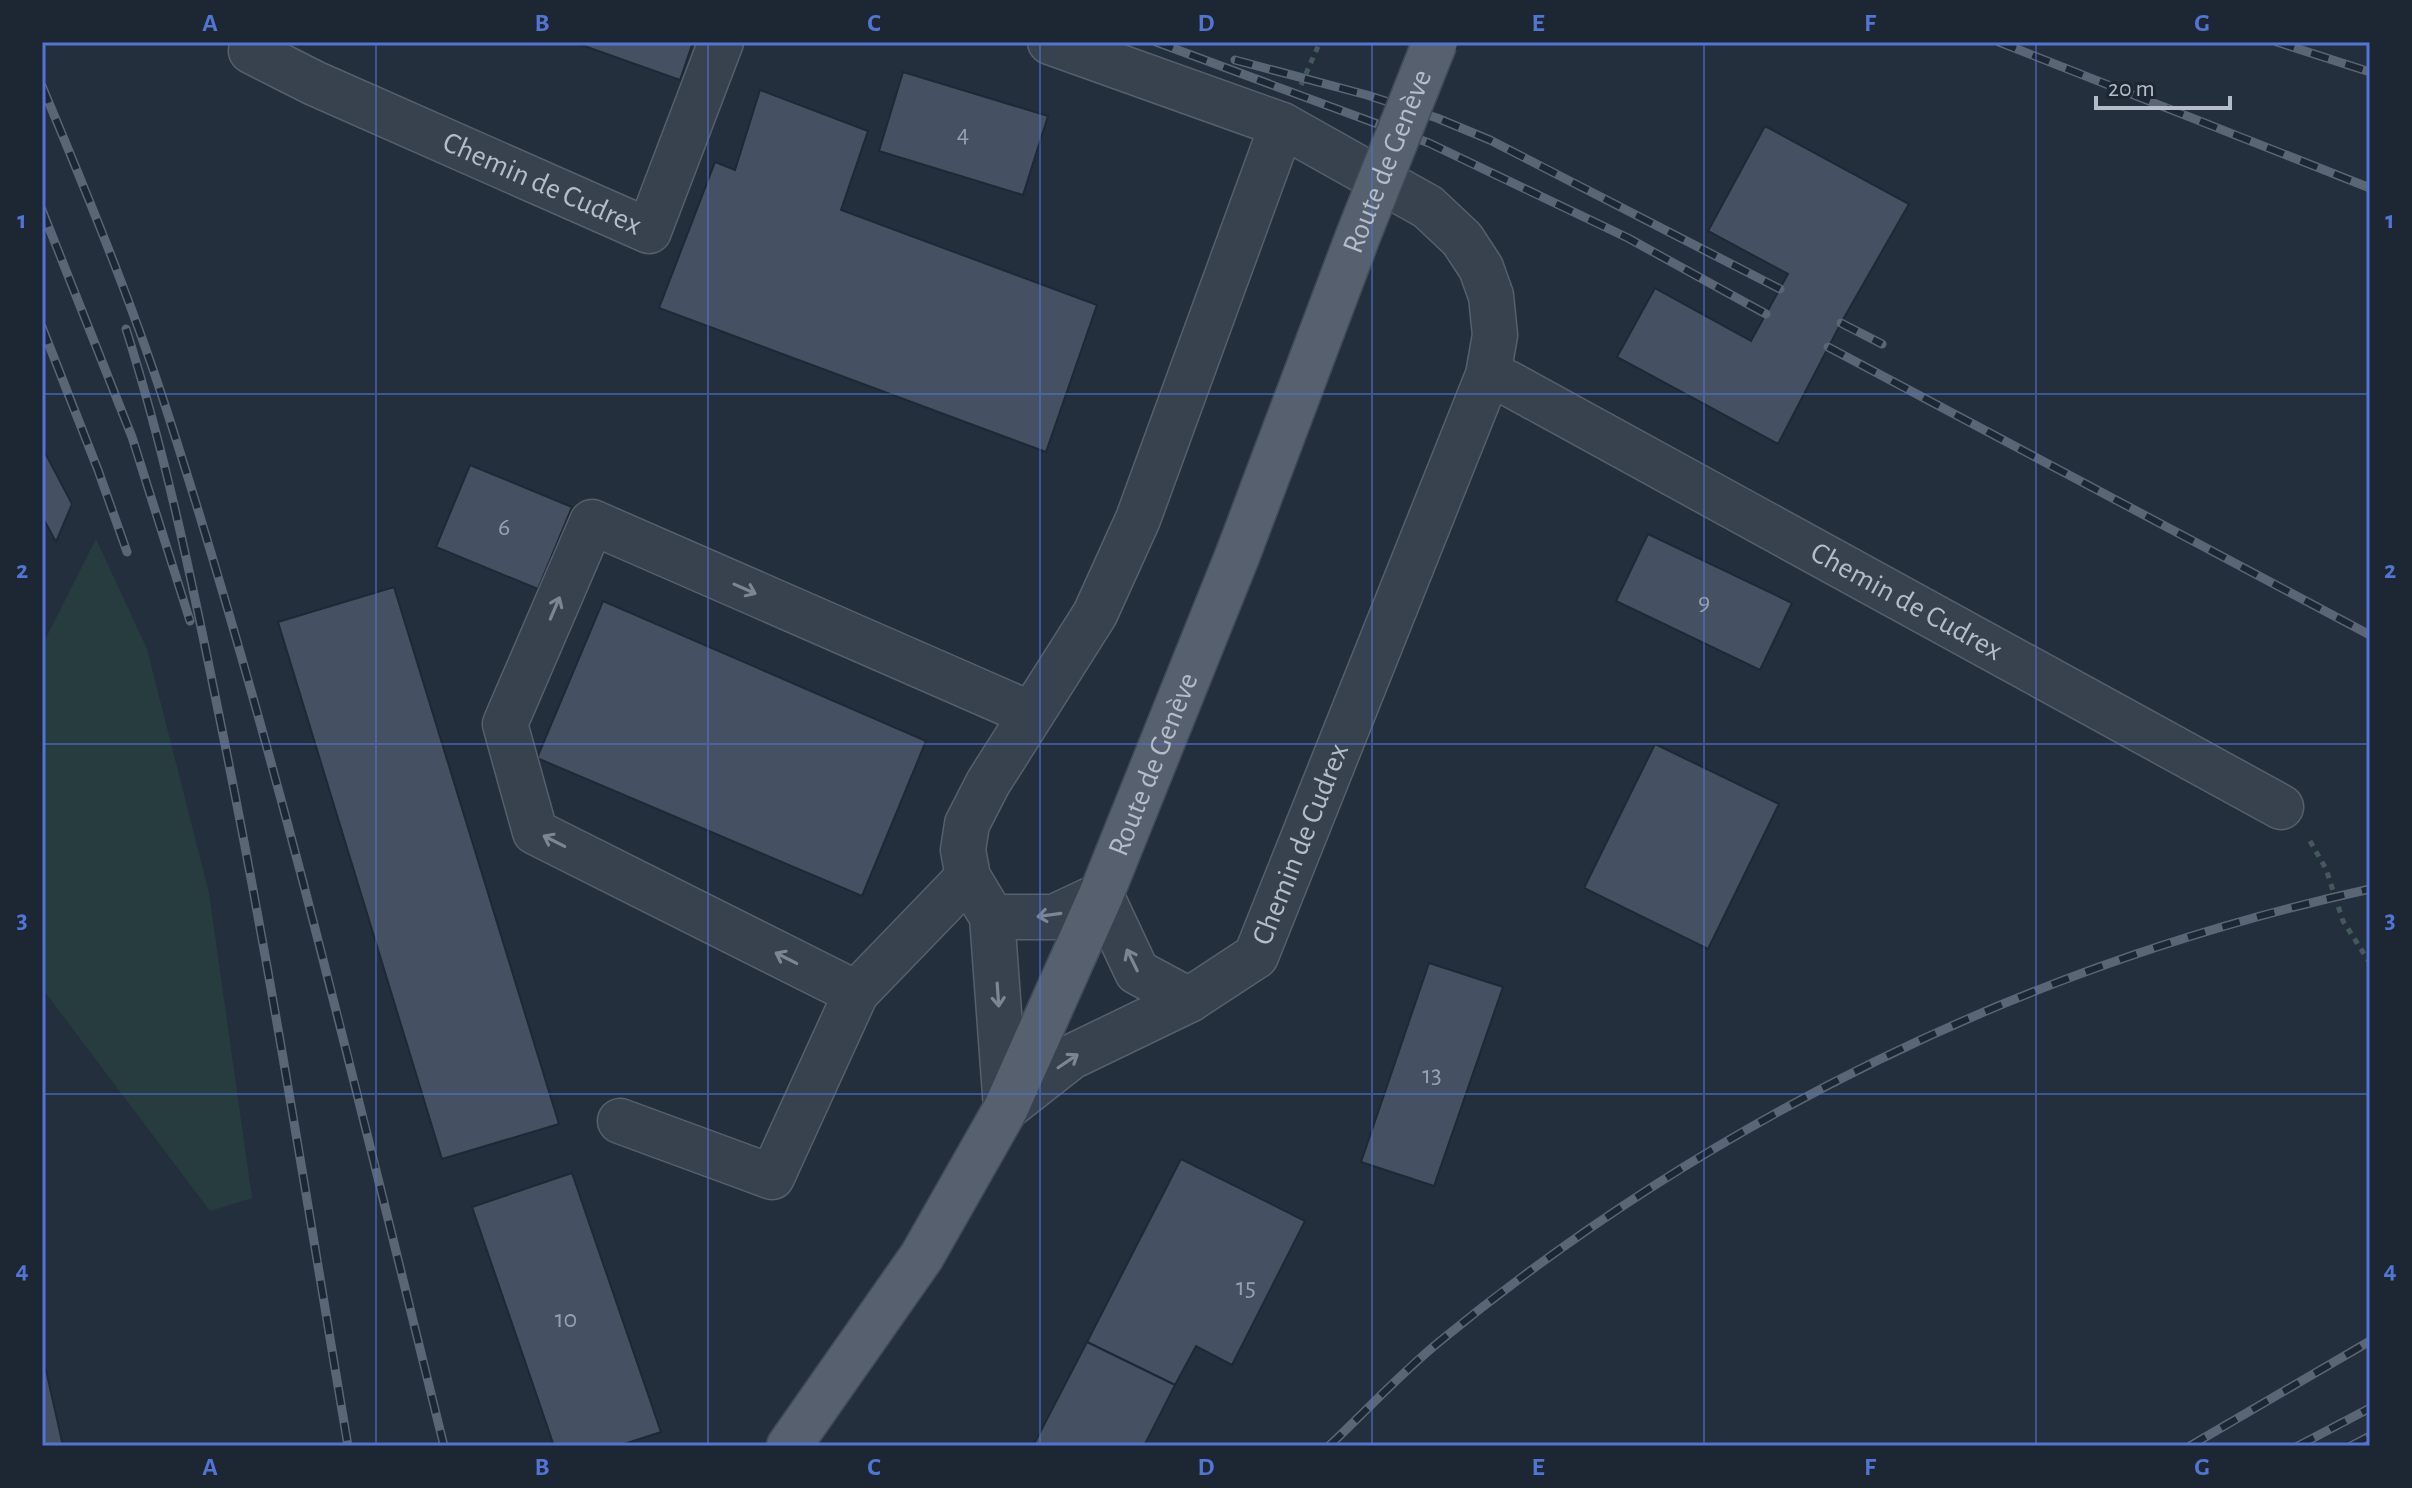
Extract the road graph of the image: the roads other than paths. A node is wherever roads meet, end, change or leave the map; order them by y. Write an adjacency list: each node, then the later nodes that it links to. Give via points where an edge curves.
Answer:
1 (721, 42): 4 (street, Chemin de Cudrex, via 649,231)
2 (1050, 42): 5 (street, Chemin de Cudrex)
3 (1435, 42): 10 (main road, Route de Genève, bridge)
4 (251, 51)
5 (1282, 125): 6 (street, Chemin de Cudrex, via 1428,207 1462,239 1491,296 1495,335); 7 (street, via 1138,519 1095,614)
6 (1488, 375): 8 (street, Chemin de Cudrex); 13 (street, Chemin de Cudrex, via 1256,956)
7 (1031, 714): 9 (street, via 967,824 963,850); 12 (street, one-way to 7, via 535,832 505,724 592,522)
8 (2281, 807)
9 (968, 877): 11 (street); 12 (street)
10 (1101, 895): 11 (street, one-way to 11, via 1054,917); 13 (street, one-way to 10, via 1137,972); 14 (main road, Route de Genève)
11 (992, 917): 14 (street, one-way to 14)
12 (856, 993): 15 (street, via 772,1177)
13 (1189, 1000): 14 (street, Chemin de Cudrex, one-way to 13, via 1071,1057)
14 (1006, 1108): 16 (main road, Route de Genève, via 922,1256)
15 (620, 1121)
16 (789, 1446)

